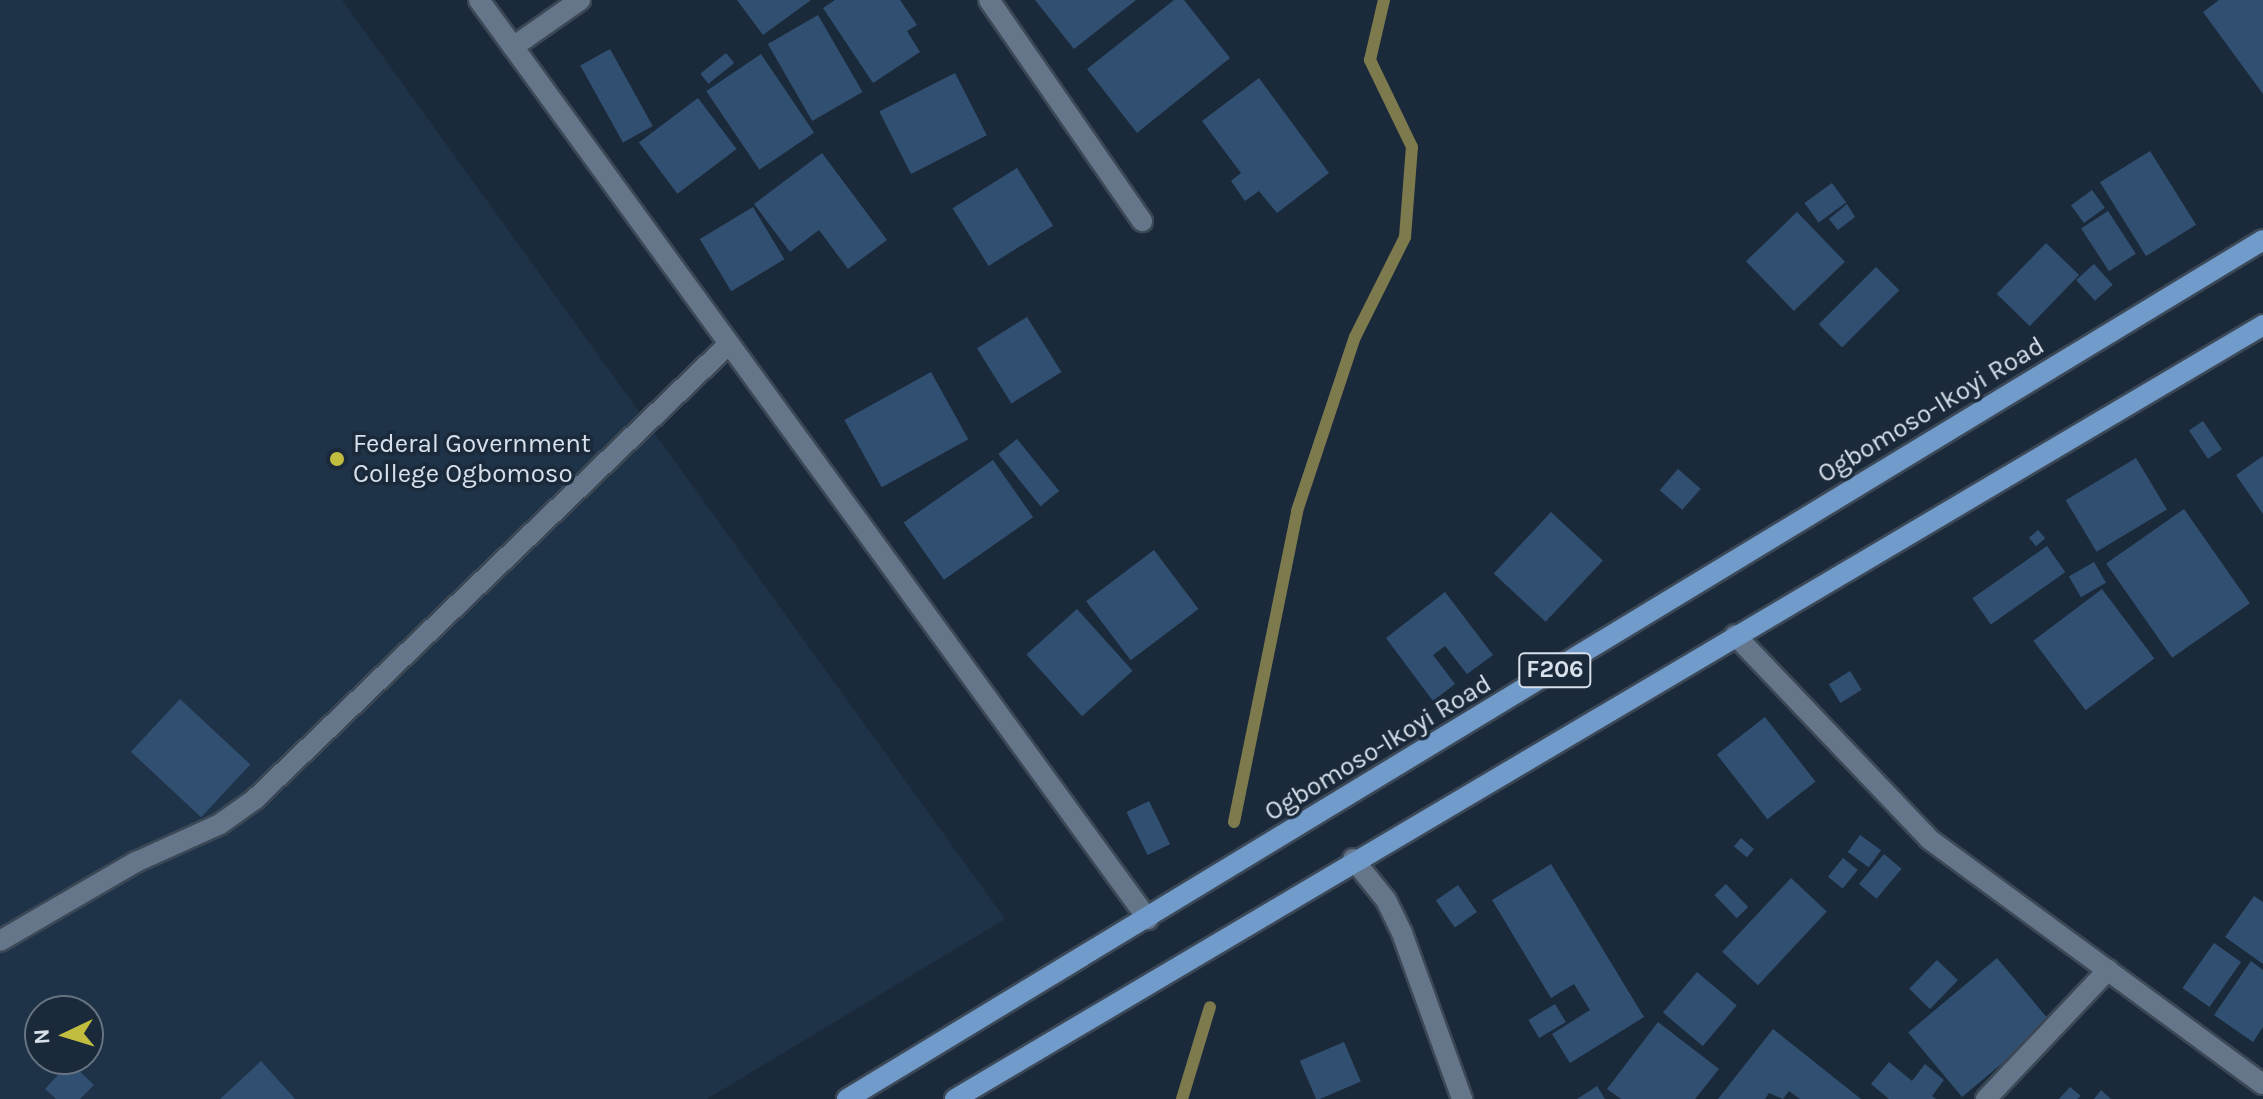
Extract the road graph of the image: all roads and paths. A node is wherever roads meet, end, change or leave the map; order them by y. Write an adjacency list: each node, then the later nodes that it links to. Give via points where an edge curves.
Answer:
1 (479, 0): 4 (street)
2 (580, 0): 4 (street)
3 (989, 0): 5 (street)
4 (513, 47): 8 (street)
5 (1142, 221)
6 (2263, 240): 11 (main road, Ogbomoso-Ikoyi Road / F206)
7 (2263, 325): 9 (main road, F206)
8 (729, 344): 11 (street); 12 (street, via 255,799 220,824 136,862)
9 (1735, 635): 10 (main road, F206); 13 (street, via 1929,839)
10 (1353, 859): 16 (main road, F206); 17 (street, via 1386,900 1402,933)
11 (1148, 919): 15 (main road, Ogbomoso-Ikoyi Road / F206)
12 (0, 941)
13 (2108, 970): 14 (street); 18 (street)
14 (2263, 1084)
15 (847, 1099)
16 (955, 1099)
17 (1462, 1099)
18 (1986, 1099)

